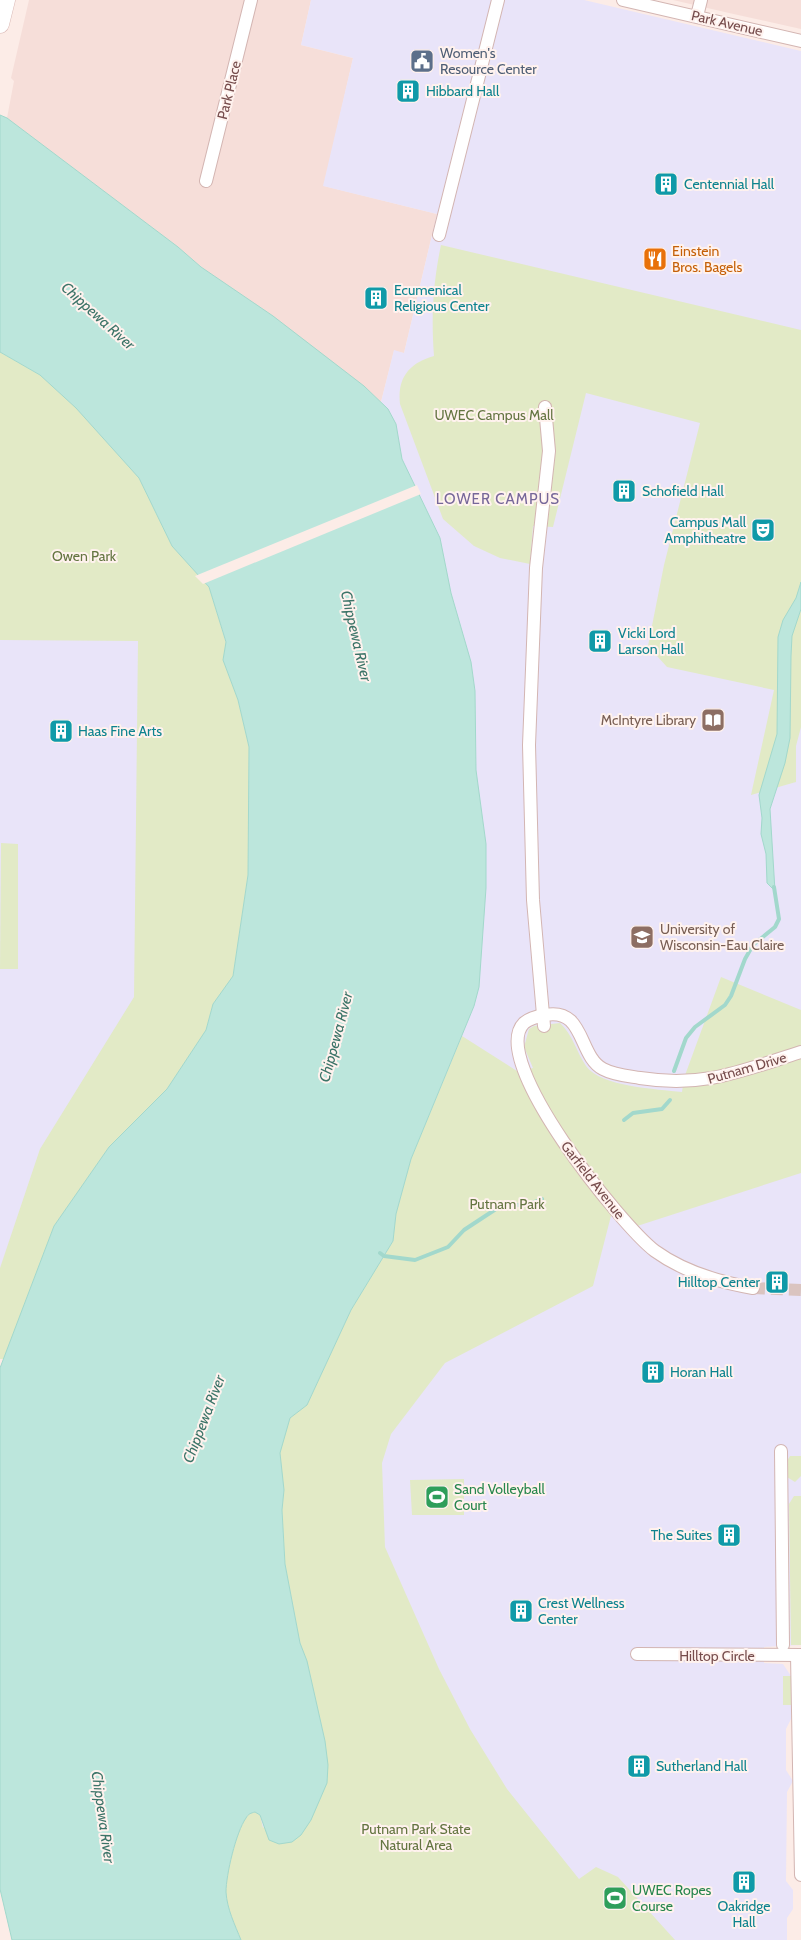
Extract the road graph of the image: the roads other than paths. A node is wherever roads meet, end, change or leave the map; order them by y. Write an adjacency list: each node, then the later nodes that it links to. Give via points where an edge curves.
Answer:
1 (6, 0): 7 (main road)
2 (251, 0): 9 (street, Park Place)
3 (498, 0): 10 (street)
4 (623, 0): 6 (street, Park Avenue)
5 (701, 0): 6 (street)
6 (697, 16): 8 (street, Park Avenue)
7 (0, 24)
8 (801, 41)
9 (206, 181)
10 (439, 235)
11 (545, 408): 12 (street, via 549,460 536,568 529,745 533,900)
12 (544, 1020): 13 (street, Putnam Drive, via 555,1013 566,1016 574,1023 595,1063 603,1069 672,1082 710,1080); 14 (street, Garfield Avenue, via 530,1019 522,1027 516,1045 518,1053 538,1100 561,1140 600,1191 631,1228 656,1251 679,1266 711,1279)
13 (801, 1052)
14 (753, 1288)
15 (781, 1451): 16 (street)
16 (783, 1645)
17 (637, 1654): 18 (street, Hilltop Circle)
18 (799, 1655): 19 (street)
19 (801, 1874)

